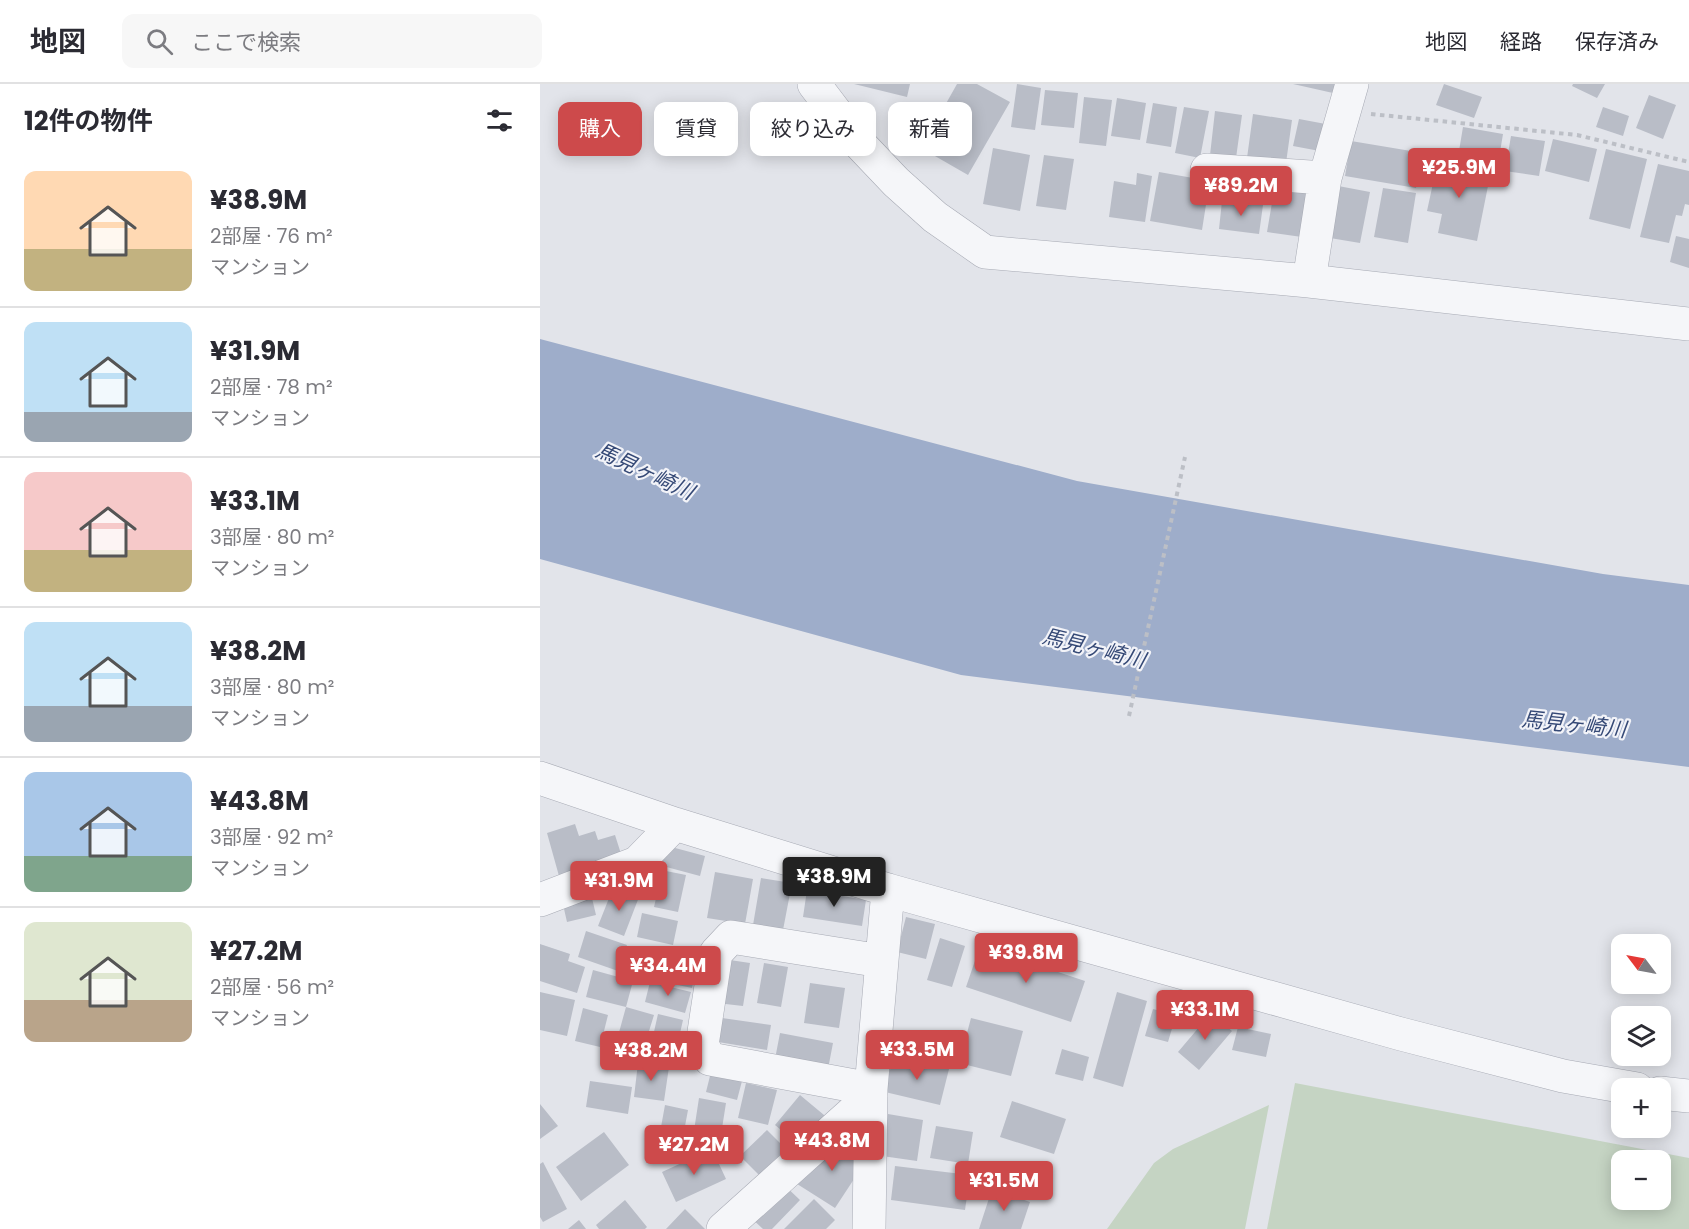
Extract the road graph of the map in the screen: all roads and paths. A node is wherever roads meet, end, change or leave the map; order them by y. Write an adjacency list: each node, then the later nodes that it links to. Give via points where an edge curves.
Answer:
1 (814, 84): 6 (street, via 858,142 896,182 935,217 985,252)
2 (1348, 98): 3 (path, via 1577,135); 5 (street)
3 (1689, 162)
4 (1207, 170): 5 (street)
5 (1325, 178): 6 (street)
6 (1309, 281): 7 (street)
7 (1689, 324)
8 (1185, 457): 9 (path)
9 (1129, 716)
10 (541, 780): 11 (street)
11 (675, 824): 12 (street); 13 (street, via 637,863)
12 (888, 890): 14 (street); 15 (street, via 1401,1034 1563,1076)
13 (540, 900)
14 (881, 961): 16 (street); 16 (street, via 731,937 716,953 702,1045 710,1059)
15 (1611, 1084)
16 (871, 1092): 19 (street); 20 (street)
17 (1671, 1094): 18 (street)
18 (1689, 1096)
19 (723, 1229)
20 (869, 1229)

